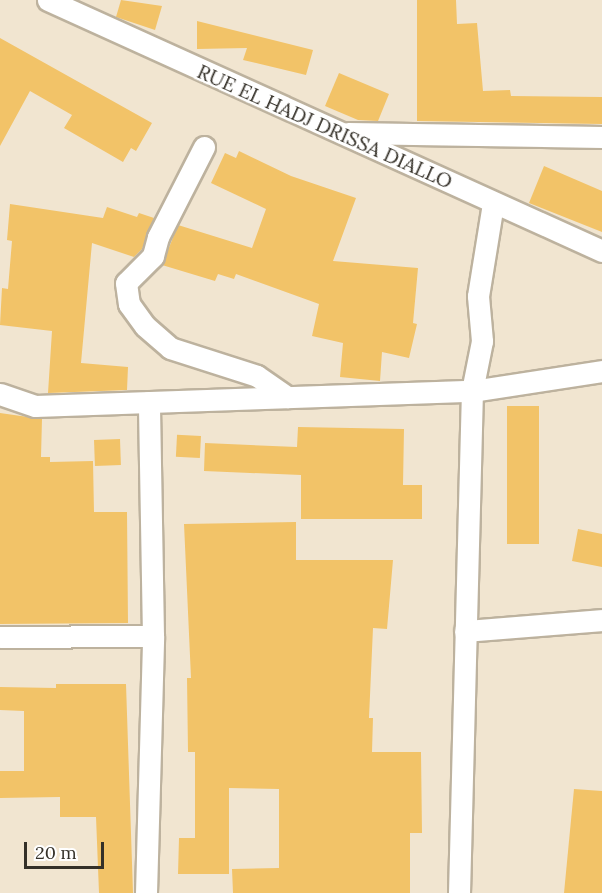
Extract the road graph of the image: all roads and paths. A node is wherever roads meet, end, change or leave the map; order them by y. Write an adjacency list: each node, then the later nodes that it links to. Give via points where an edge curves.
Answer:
1 (48, 0): 2 (street, RUE EL HADJ DRISSA DIALLO)
2 (338, 133): 3 (street); 5 (street, RUE EL HADJ DRISSA DIALLO)
3 (602, 137)
4 (204, 147): 10 (street, via 153,256 126,283 129,304 145,326 170,348 257,376)
5 (493, 202): 6 (street, RUE EL HADJ DRISSA DIALLO); 8 (street, via 478,296 482,341)
6 (602, 251)
7 (602, 371): 8 (street)
8 (472, 391): 10 (street); 13 (street)
9 (0, 394): 11 (street, via 35,406)
10 (287, 397): 11 (street)
11 (148, 402): 14 (street)
12 (602, 620): 13 (street)
13 (465, 631): 17 (street)
14 (153, 636): 15 (street); 16 (street)
15 (0, 637)
16 (146, 893)
17 (459, 893)

